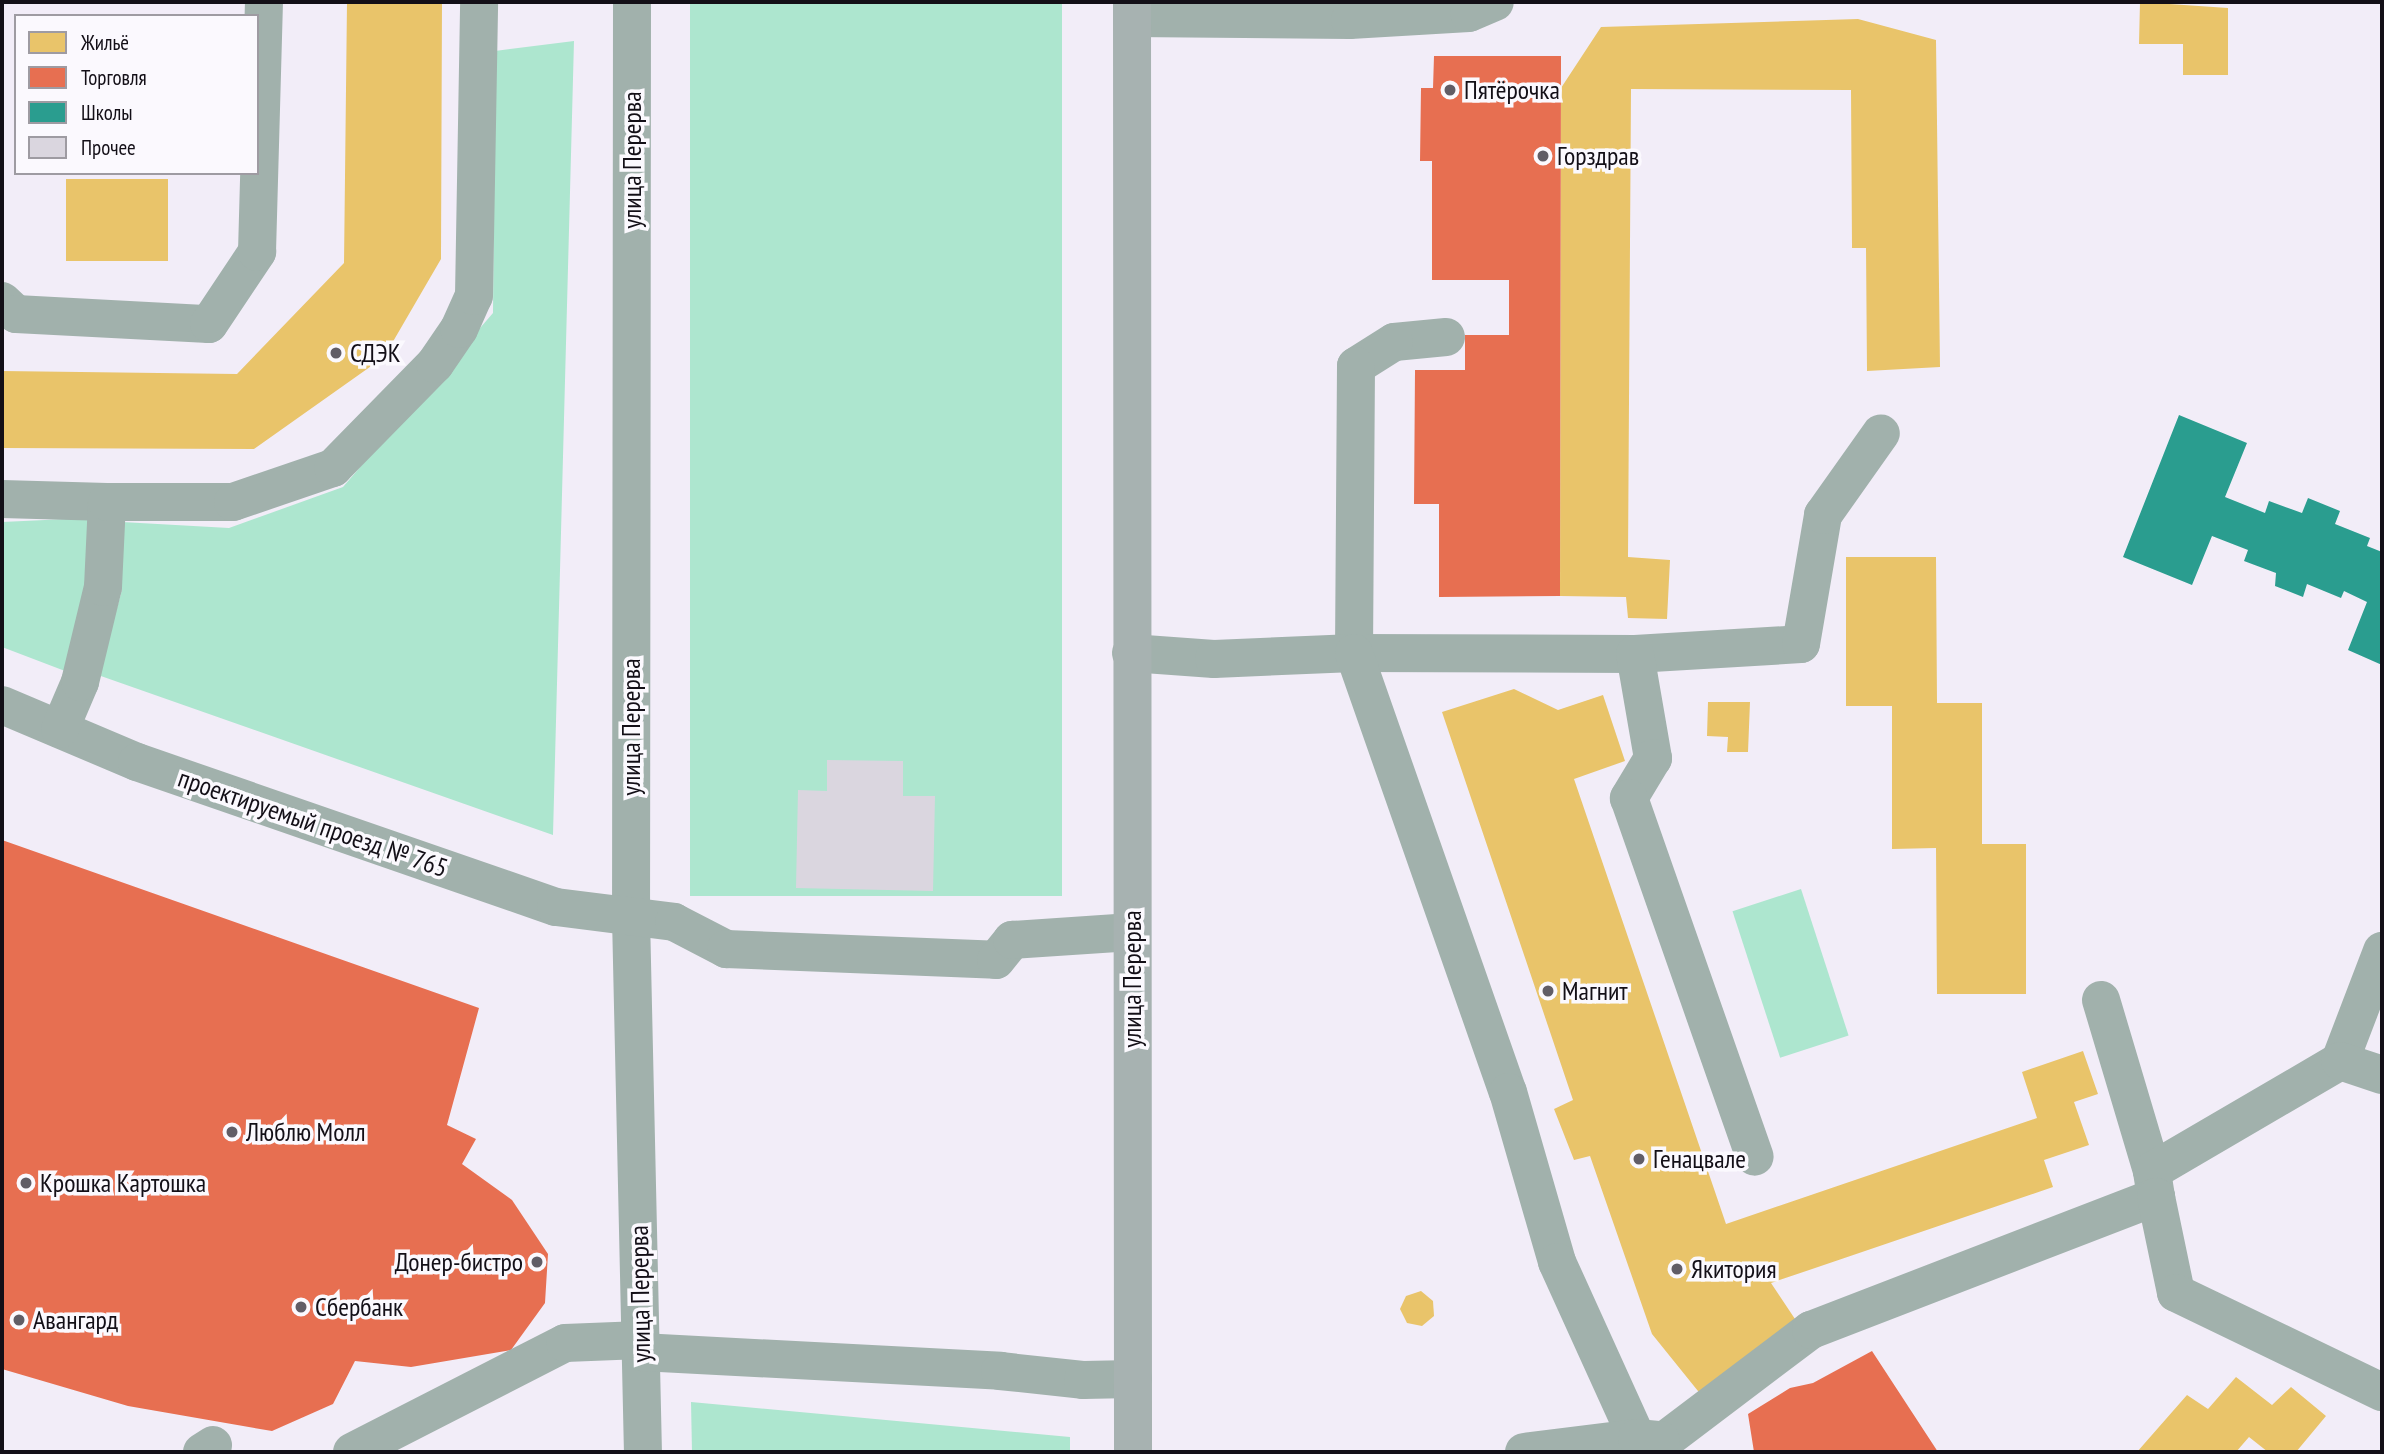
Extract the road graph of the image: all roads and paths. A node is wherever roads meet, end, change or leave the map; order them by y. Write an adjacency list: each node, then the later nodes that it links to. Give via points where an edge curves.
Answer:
1 (264, 2): 6 (street, via 257,252 209,324 16,314)
2 (479, 2): 10 (street, via 474,296 459,330 435,364 333,468 233,502)
3 (632, 2): 16 (street, улица Перерва)
4 (1495, 2): 5 (street, via 1469,13 1350,20)
5 (1132, 10): 11 (main road, улица Перерва)
6 (2, 300)
7 (1446, 337): 12 (street, via 1394,342 1356,366)
8 (1881, 433): 13 (street, via 1823,515 1801,644)
9 (2, 499): 10 (street)
10 (107, 502): 15 (street, via 103,587 79,682)
11 (1131, 653): 12 (street, via 1214,659); 17 (main road, улица Перерва)
12 (1354, 653): 13 (street); 27 (street, via 1508,1092 1557,1262)
13 (1635, 654): 22 (street, via 1654,758 1629,798)
14 (2, 705): 15 (street, проектируемый проезд № 765)
15 (60, 729): 16 (street, проектируемый проезд № 765, via 137,762 556,907)
16 (631, 917): 17 (street, проектируемый проезд № 765, via 674,922 726,949 996,960 1012,940); 24 (street, улица Перерва)
17 (1132, 932): 25 (main road, улица Перерва)
18 (2382, 951): 20 (street)
19 (2101, 1000): 23 (street)
20 (2340, 1061): 21 (street); 23 (street)
21 (2382, 1075)
22 (1755, 1157)
23 (2154, 1184): 26 (street, via 2176,1293); 27 (street, via 1811,1330)
24 (641, 1346): 25 (street, via 1083,1380); 28 (street, via 565,1343); 29 (street, улица Перерва)
25 (1133, 1378): 30 (main road, улица Перерва)
26 (2382, 1392)
27 (1658, 1444): 31 (street)
28 (352, 1452)
29 (643, 1452)
30 (1133, 1452)
31 (1524, 1452)

